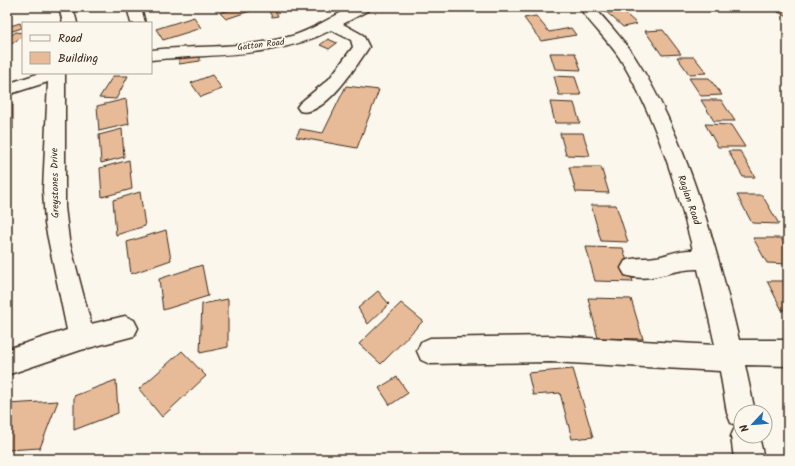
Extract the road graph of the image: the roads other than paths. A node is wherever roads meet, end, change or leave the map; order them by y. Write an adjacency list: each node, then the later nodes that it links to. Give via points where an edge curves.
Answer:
1 (66, 7): 5 (street)
2 (134, 7): 6 (street)
3 (364, 7): 7 (street, Gatton Road)
4 (586, 7): 13 (street, Raglan Road, via 620,48 643,85 681,176 699,227)
5 (70, 22)
6 (138, 22)
7 (332, 24): 8 (street, Gatton Road, via 304,37 280,43); 12 (street, via 358,38 361,47 335,83)
8 (152, 55)
9 (53, 74): 11 (street)
10 (56, 74): 16 (street, Greystones Drive, via 56,231 78,316)
11 (7, 90)
12 (306, 108)
13 (706, 260): 14 (street, via 687,259 655,267); 19 (street, Raglan Road)
14 (633, 268)
15 (125, 328): 16 (street)
16 (81, 338): 20 (street)
17 (430, 351): 19 (street, via 551,349)
18 (788, 353): 19 (street)
19 (730, 355): 21 (street, Raglan Road)
20 (7, 362)
21 (739, 404)
22 (746, 444): 23 (street)
23 (749, 459)

